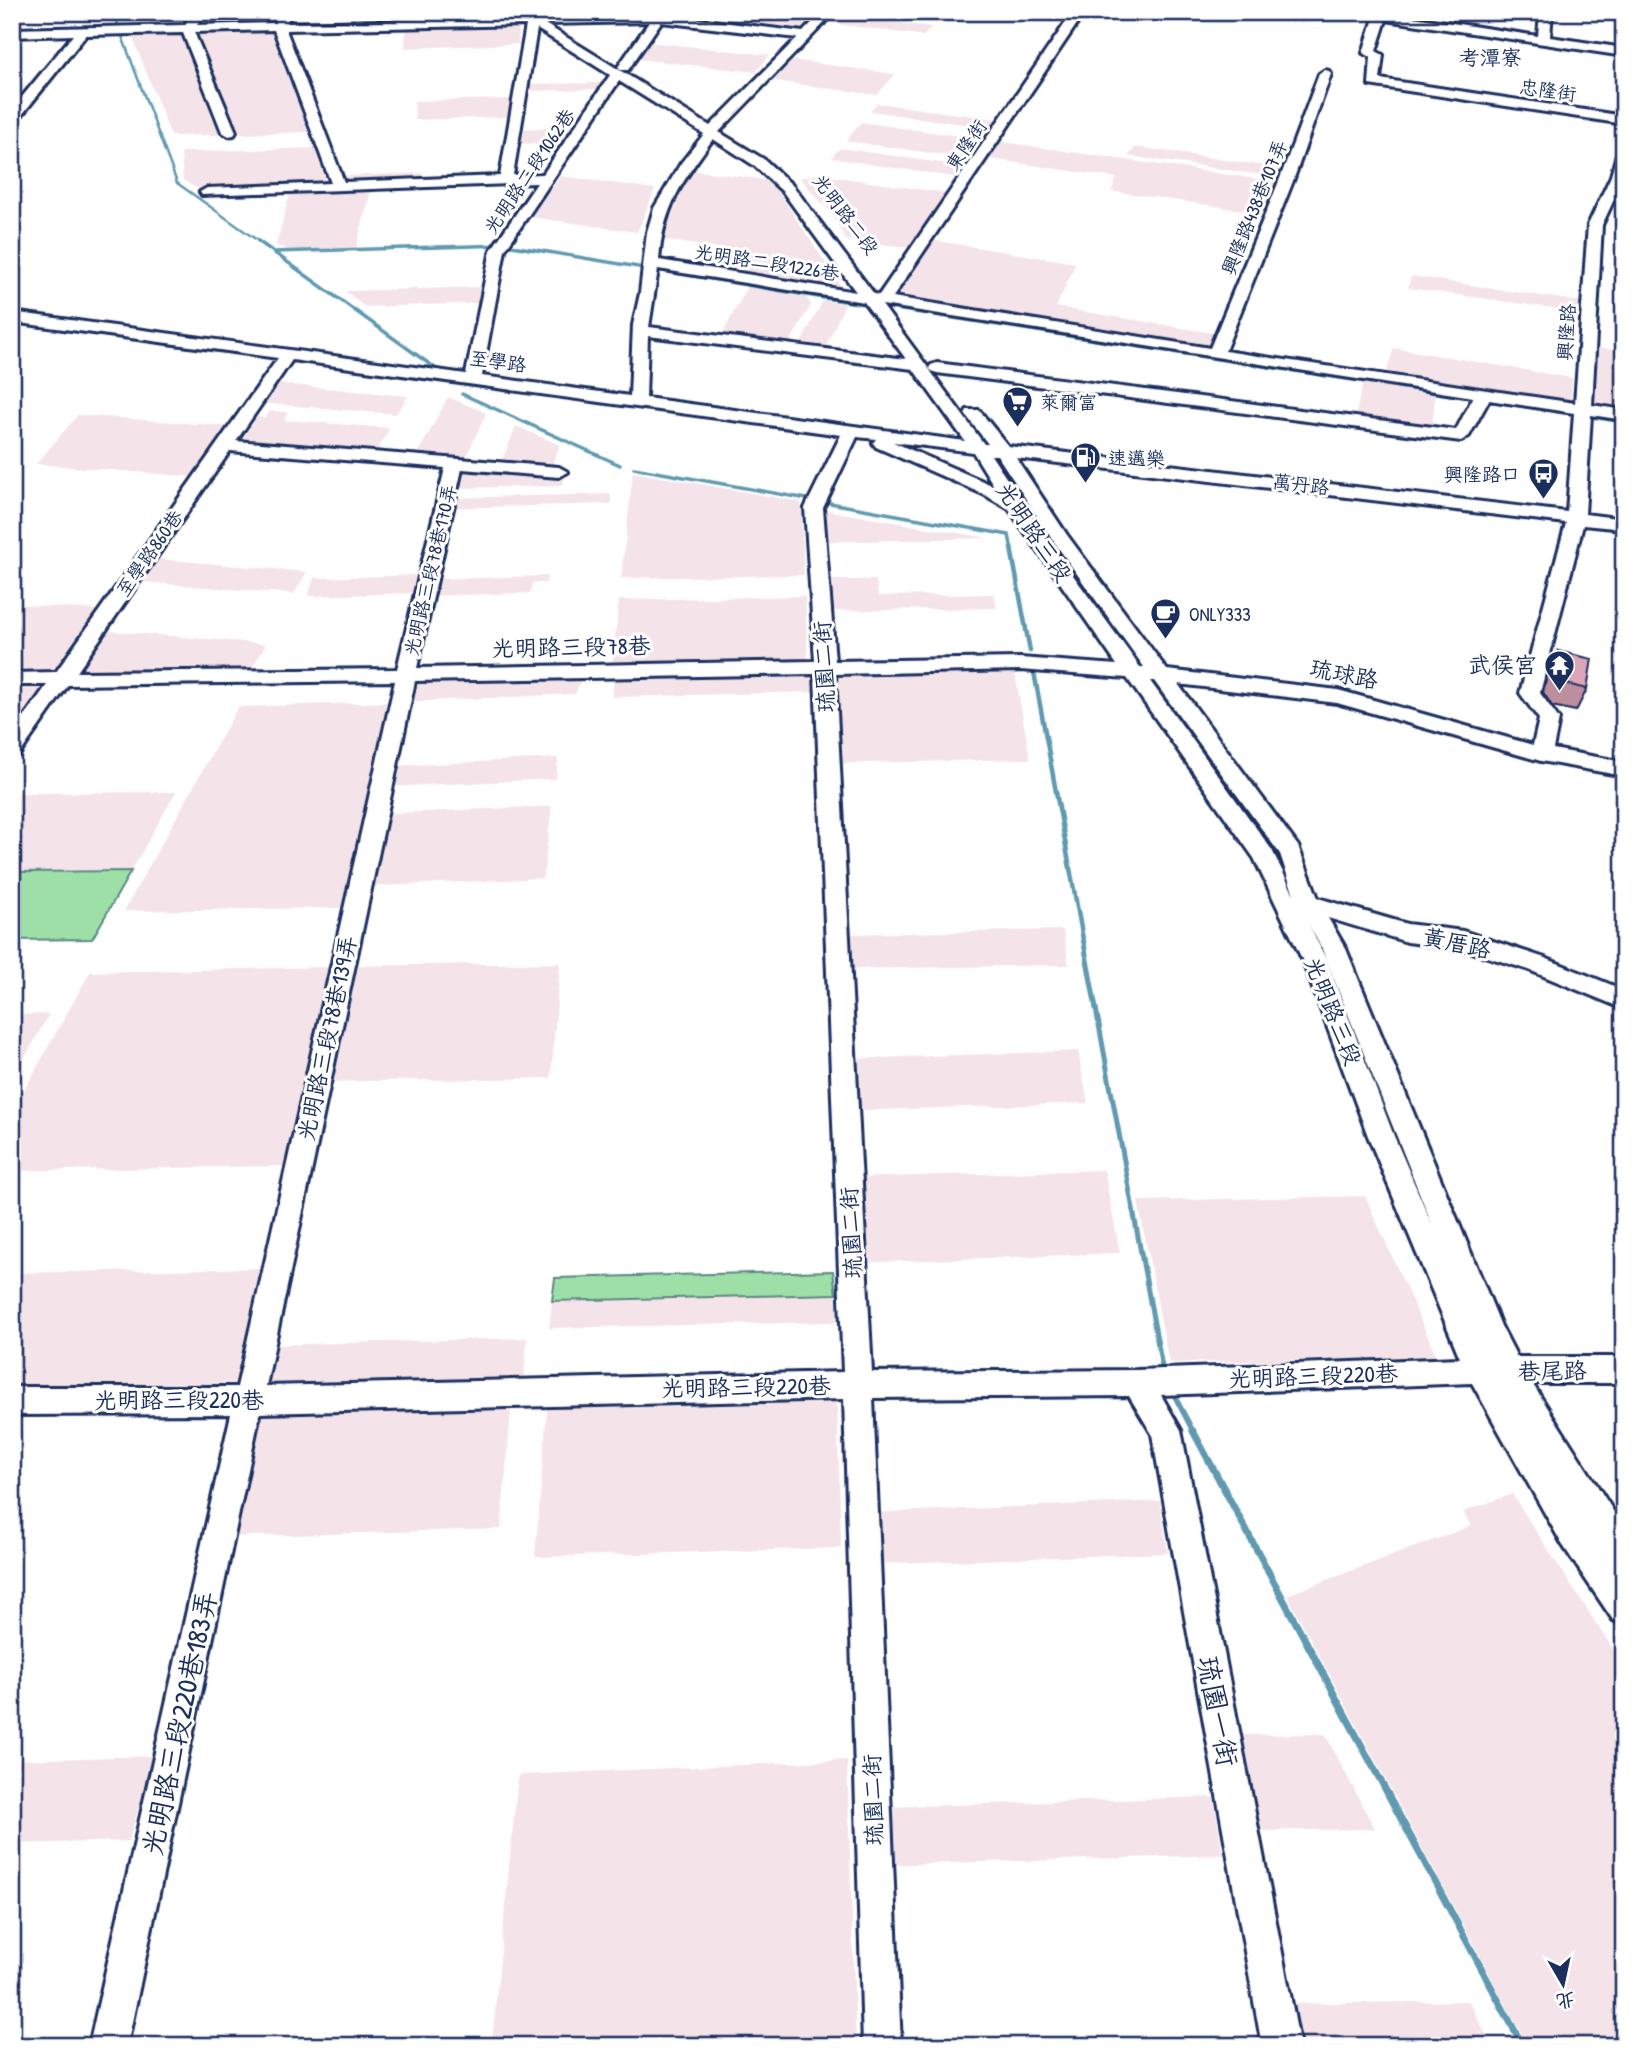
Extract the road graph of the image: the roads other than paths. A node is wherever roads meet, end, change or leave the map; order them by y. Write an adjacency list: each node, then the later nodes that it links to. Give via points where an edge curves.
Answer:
1 (198, 12): 16 (street)
2 (285, 12): 14 (street)
3 (517, 12): 12 (street, 光明路二段)
4 (744, 12): 13 (street)
5 (829, 12): 19 (street)
6 (1079, 12): 34 (street, 東隆街)
7 (1355, 12): 10 (street)
8 (1473, 12): 15 (street)
9 (1546, 12): 20 (street)
10 (1381, 16): 15 (street); 25 (street, 忠隆街, via 1369,53 1377,55 1373,82)
11 (660, 17): 12 (street); 13 (street); 22 (street, 光明路二段1062巷)
12 (540, 19): 14 (street); 22 (street, 光明路二段); 30 (street)
13 (729, 27): 19 (street)
14 (279, 28): 16 (street); 31 (street)
15 (1465, 28): 20 (street)
16 (188, 31): 18 (street); 27 (street)
17 (12, 33): 18 (street)
18 (81, 33): 24 (street)
19 (808, 36): 26 (street)
20 (1544, 39): 21 (street)
21 (1624, 52)
22 (621, 71): 26 (street, 光明路二段); 29 (street, 光明路二段1062巷)
23 (1325, 74): 37 (street, 興隆路438巷107弄)
24 (12, 118)
25 (1624, 120)
26 (715, 129): 33 (street, via 661,208); 34 (street, 光明路二段, via 777,163 801,184)
27 (229, 132)
28 (1624, 154): 44 (street, 興隆路, via 1595,225)
29 (547, 178): 30 (street); 41 (street, 光明路二段1062巷, via 498,250)
30 (506, 179): 31 (street)
31 (339, 187): 32 (street)
32 (207, 192)
33 (650, 263): 34 (street, 光明路二段1226巷); 36 (street)
34 (879, 299): 37 (street, 光明路二段1226巷); 39 (street, 光明路二段); 40 (street, 光明路二段)
35 (12, 317): 38 (street, 至學路)
36 (642, 331): 39 (street); 43 (street)
37 (1216, 354): 42 (street, 光明路二段1226巷)
38 (287, 356): 41 (street, 至學路); 48 (street, 至學路860巷)
39 (916, 365): 46 (street, 光明路二段)
40 (937, 368): 42 (street, via 1461,436); 49 (street, 光明路二段)
41 (473, 379): 43 (street, 至學路)
42 (1482, 397): 44 (street, 光明路二段1226巷)
43 (638, 401): 47 (street, 至學路)
44 (1582, 413): 45 (street, 光明路二段1226巷); 54 (street, 興隆路)
45 (1624, 415)
46 (941, 416): 47 (street, via 918,431); 49 (street, 光明路二段)
47 (852, 430): 49 (street, 至學路); 53 (street); 56 (street, 琉園二街, via 816,502)
48 (225, 445): 51 (street); 60 (street, 至學路860巷)
49 (990, 449): 50 (street, 萬丹路); 53 (street, 光明路三段)
50 (1091, 460): 53 (street, via 1046,467 1036,477); 54 (street, 萬丹路)
51 (454, 465): 52 (street); 58 (street, 光明路三段78巷170弄)
52 (559, 472)
53 (1028, 508): 57 (street, 光明路三段); 59 (street, 光明路三段)
54 (1576, 519): 55 (street, 萬丹路); 63 (street, via 1530,692 1549,719)
55 (1624, 524)
56 (825, 666): 57 (street, 光明路三段78巷, via 1020,664); 58 (street, 光明路三段78巷); 71 (street, 琉園二街)
57 (1132, 672): 59 (street, 琉球路); 65 (street, 光明路三段)
58 (406, 675): 60 (street, 光明路三段78巷); 72 (street, 光明路三段78巷139弄)
59 (1161, 676): 63 (street, 琉球路, via 1355,700); 65 (street, 光明路三段, via 1290,852)
60 (62, 677): 61 (street, 光明路三段78巷); 62 (street, 至學路860巷)
61 (12, 679)
62 (12, 750)
63 (1541, 754): 64 (street, 琉球路)
64 (1624, 769)
65 (1298, 905): 66 (street, 黃厝路, via 1407,933 1463,940); 67 (street, 光明路三段, via 1381,1136); 69 (street, 光明路三段, via 1334,949 1449,1237)
66 (1624, 1000)
67 (1480, 1370): 69 (street, 巷尾路); 70 (street, 光明路三段220巷); 75 (street, 光明路三段, via 1573,1533)
68 (1624, 1370): 69 (street, 巷尾路)
69 (1511, 1372): 74 (street, 光明路三段, via 1535,1418)
70 (1137, 1383): 71 (street, 光明路三段220巷); 78 (street, 琉園一街, via 1166,1430)
71 (858, 1385): 72 (street, 光明路三段220巷); 77 (street, 琉園二街)
72 (249, 1400): 73 (street, 光明路三段220巷); 76 (street, 光明路三段220巷183弄)
73 (12, 1401)
74 (1624, 1556)
75 (1624, 1609)
76 (108, 2046)
77 (882, 2046)
78 (1281, 2046)

